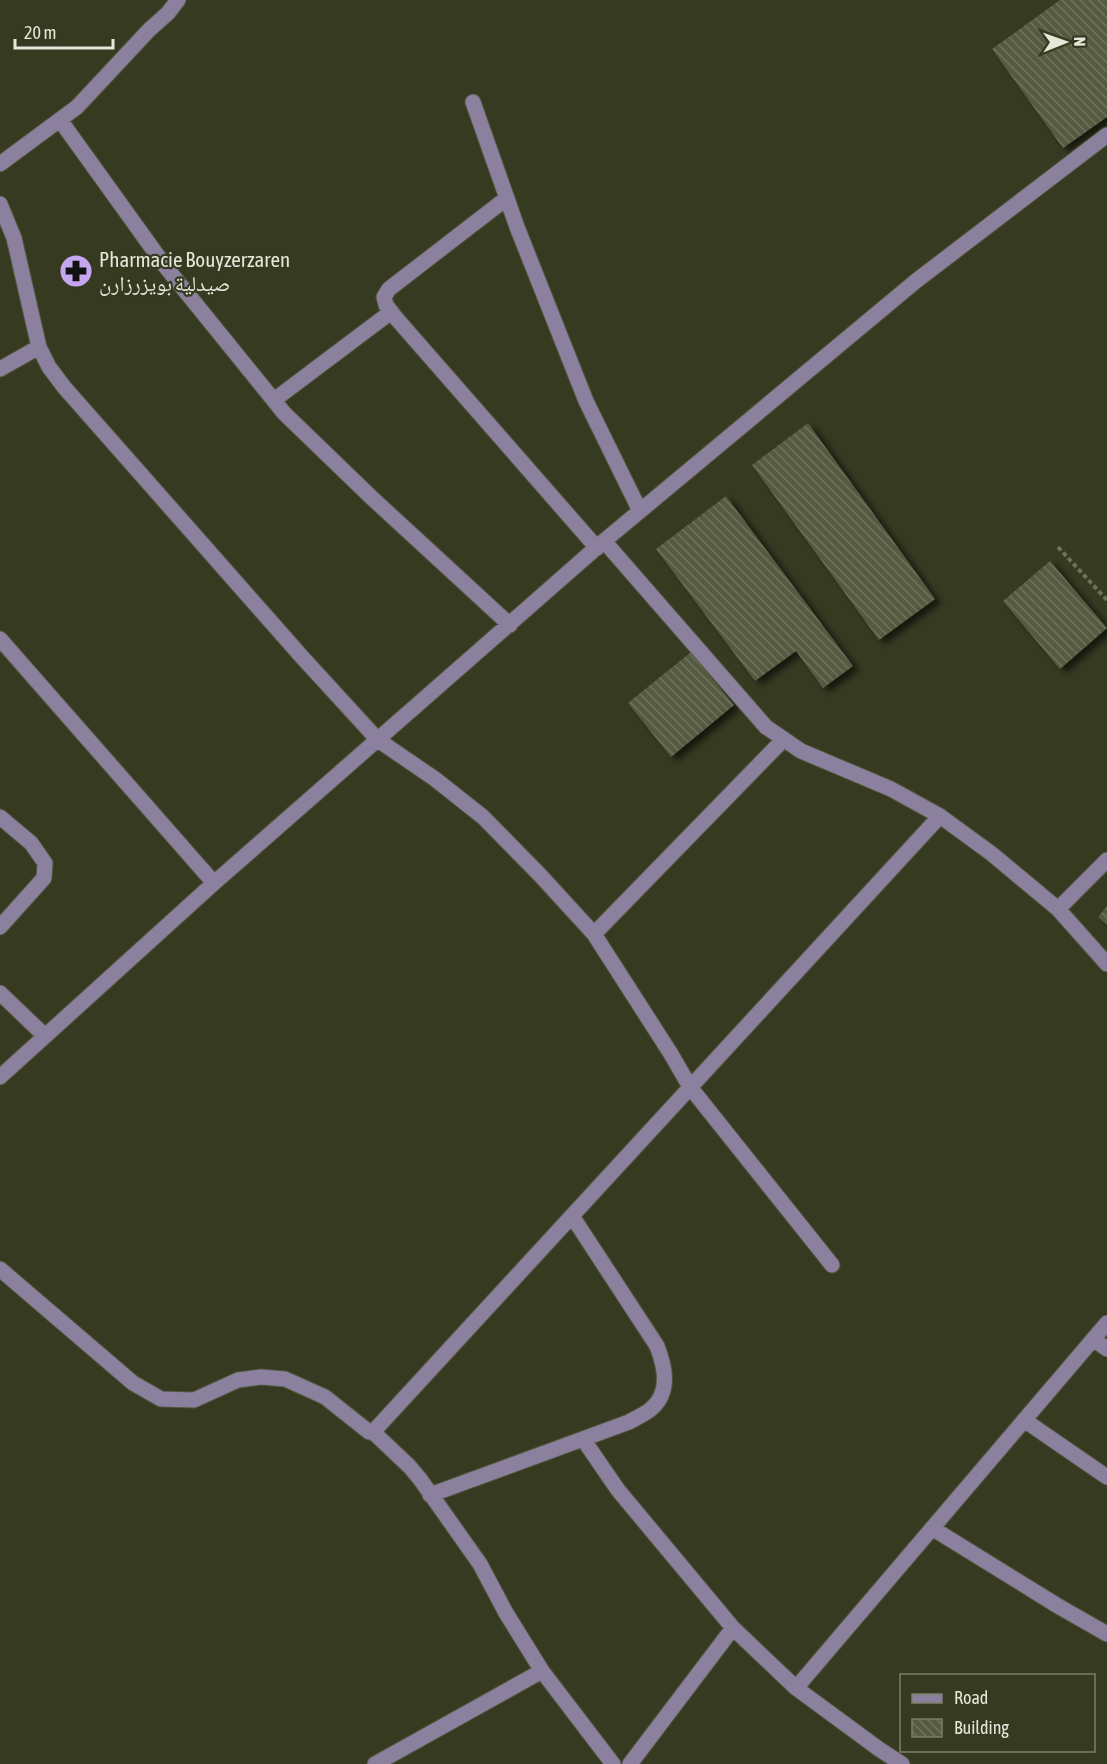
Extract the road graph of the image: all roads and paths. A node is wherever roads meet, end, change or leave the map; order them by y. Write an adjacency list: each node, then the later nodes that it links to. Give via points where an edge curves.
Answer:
1 (178, 0): 3 (street, via 77,107)
2 (473, 102): 6 (street)
3 (60, 120): 5 (street); 11 (street, via 165,266)
4 (1107, 135): 12 (street, via 916,281)
5 (0, 164)
6 (507, 198): 8 (street, via 389,289 384,297); 12 (street, via 586,401)
7 (0, 204): 9 (street, via 14,238)
8 (391, 312): 11 (street); 13 (street)
9 (39, 346): 10 (street); 19 (street, via 64,387)
10 (0, 369)
11 (274, 400): 16 (street, via 372,498)
12 (640, 511): 13 (street)
13 (600, 544): 16 (street); 18 (street, via 750,710)
14 (1058, 547): 15 (path)
15 (1107, 600)
16 (510, 625): 19 (street)
17 (0, 639): 23 (street)
18 (783, 739): 20 (street); 26 (street)
19 (378, 740): 23 (street); 26 (street, via 483,818)
20 (940, 816): 24 (street); 31 (street)
21 (0, 817): 25 (street, via 31,843 45,863 44,878)
22 (1107, 860): 24 (street)
23 (214, 883): 29 (street)
24 (1058, 909): 27 (street)
25 (0, 927)
26 (594, 934): 31 (street)
27 (1107, 964)
28 (0, 993): 29 (street)
29 (45, 1036): 30 (street)
30 (0, 1077)
31 (690, 1088): 32 (street); 33 (street)
32 (572, 1216): 39 (street); 40 (street, via 657,1346 665,1367 665,1386 652,1409 629,1422)
33 (832, 1265)
34 (0, 1269): 39 (street, via 133,1383 161,1399 194,1400 238,1380 285,1379 325,1397 369,1432)
35 (1107, 1323): 36 (street)
36 (1093, 1339): 37 (street); 38 (street)
37 (1107, 1349)
38 (1024, 1420): 41 (street); 43 (street)
39 (373, 1431): 42 (street, via 409,1466)
40 (583, 1438): 42 (street); 44 (street, via 618,1490)
41 (1107, 1477)
42 (430, 1495): 46 (street, via 480,1564)
43 (932, 1528): 45 (street); 47 (street)
44 (734, 1628): 47 (street); 50 (street)
45 (1107, 1634)
46 (542, 1671): 48 (street); 49 (street)
47 (796, 1688): 51 (street)
48 (375, 1764)
49 (613, 1764)
50 (630, 1764)
51 (902, 1764)

